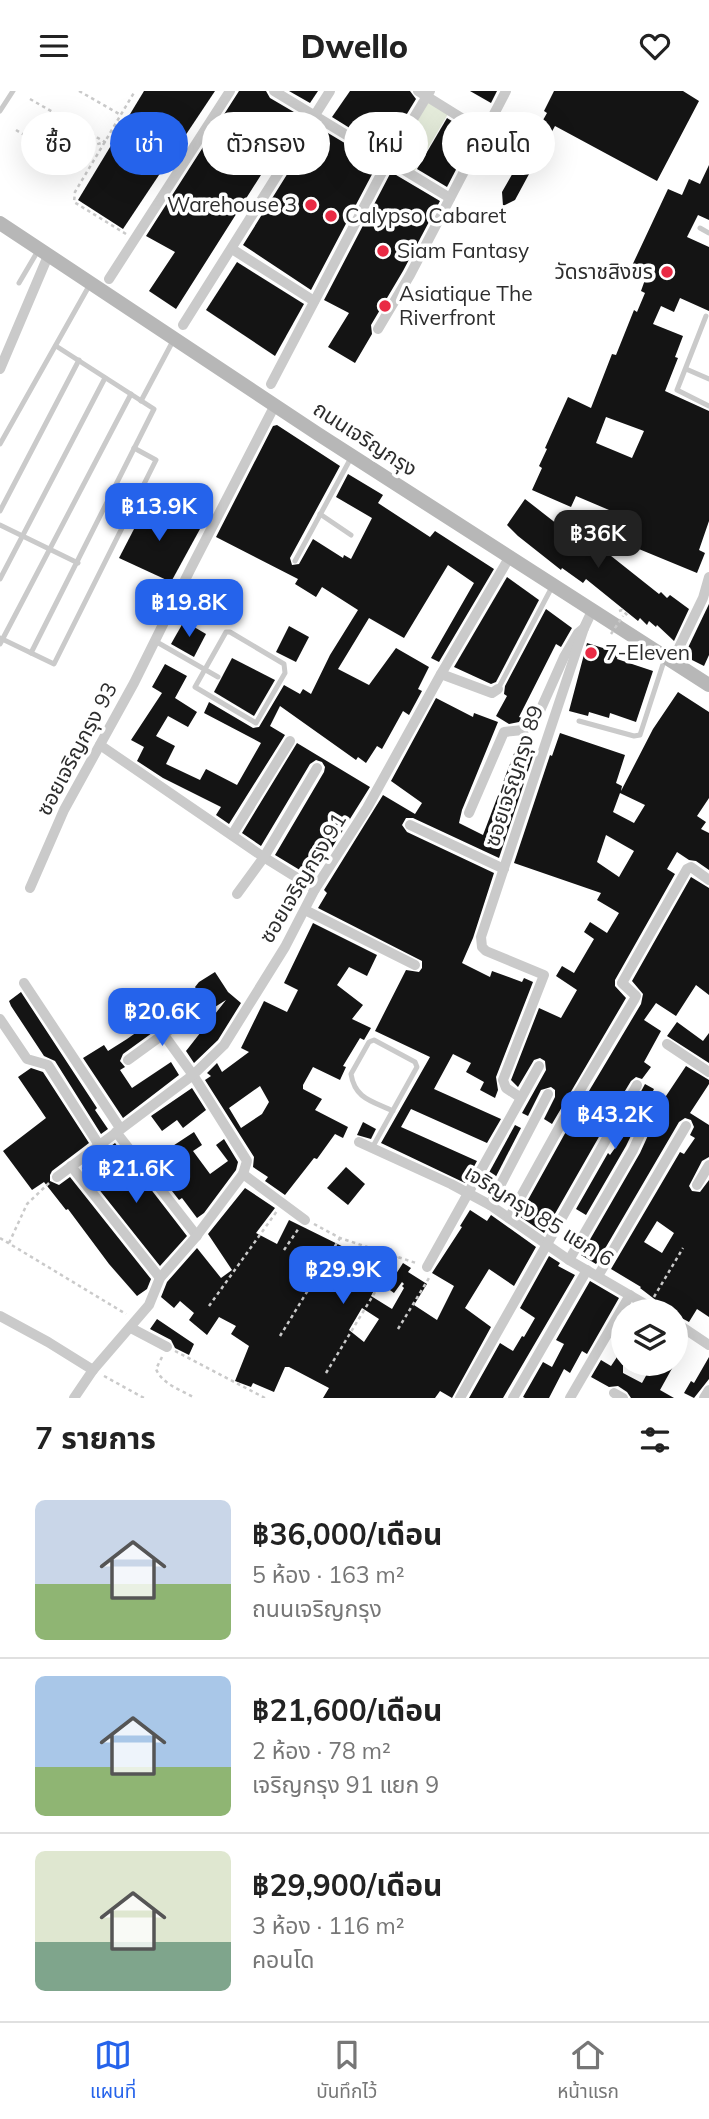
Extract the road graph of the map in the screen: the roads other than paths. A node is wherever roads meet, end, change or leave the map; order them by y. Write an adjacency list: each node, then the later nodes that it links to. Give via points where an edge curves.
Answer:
1 (13, 91): 7 (lane)
2 (230, 91): 23 (street)
3 (274, 91): 8 (street)
4 (330, 91): 9 (street)
5 (506, 91): 12 (street)
6 (425, 93): 10 (street); 11 (street)
7 (0, 111)
8 (306, 112)
9 (316, 112)
10 (415, 112)
11 (454, 112)
12 (495, 112)
13 (277, 175): 21 (street)
14 (381, 175): 26 (street)
15 (414, 175): 17 (street)
16 (462, 175): 17 (street)
17 (450, 198): 28 (street)
18 (0, 223): 22 (main road, ถนนเจริญกรุง)
19 (700, 228): 20 (lane)
20 (709, 233)
21 (232, 249): 26 (street); 29 (street)
22 (44, 252): 24 (lane); 25 (main road, ถนนเจริญกรุง); 32 (street)
23 (109, 279)
24 (19, 283)
25 (91, 283): 29 (main road, ถนนเจริญกรุง); 30 (lane)
26 (314, 301): 36 (street)
27 (706, 316): 33 (lane)
28 (378, 329)
29 (178, 332): 38 (lane); 39 (main road, ถนนเจริญกรุง)
30 (56, 346): 31 (lane); 41 (lane)
31 (79, 361): 34 (lane); 44 (lane)
32 (0, 369)
33 (686, 369): 35 (lane); 40 (lane, via 677,391)
34 (105, 377): 37 (lane); 48 (lane)
35 (709, 379)
36 (271, 384)
37 (131, 394): 38 (lane); 49 (lane)
38 (141, 401): 42 (lane, via 154,409)
39 (275, 405): 43 (main road, ถนนเจริญกรุง); 59 (street, ซอยเจริญกรุง 93)
40 (709, 406)
41 (0, 444)
42 (134, 448): 52 (lane); 60 (lane, via 156,460 54,664)
43 (352, 456): 45 (lane); 50 (main road, ถนนเจริญกรุง)
44 (0, 511)
45 (320, 514): 47 (lane); 51 (lane)
46 (0, 525): 48 (lane)
47 (351, 535)
48 (22, 536): 49 (lane); 54 (lane)
49 (49, 549): 52 (lane); 58 (lane)
50 (509, 558): 55 (main road, ถนนเจริญกรุง); 63 (street, ซอยเจริญกรุง 91)
51 (295, 561)
52 (78, 563): 60 (lane)
53 (709, 577): 61 (street, via 698,608)
54 (0, 579)
55 (552, 586): 56 (main road, ถนนเจริญกรุง); 66 (lane)
56 (592, 611): 57 (street); 61 (main road, ถนนเจริญกรุง)
57 (584, 628): 71 (street, via 564,657 535,722 523,730 504,732); 75 (street, ซอยเจริญกรุง 89)
58 (1, 641): 60 (lane)
59 (155, 641): 62 (lane); 69 (street, ซอยเจริญกรุง 93)
60 (31, 653)
61 (668, 659): 65 (main road, ถนนเจริญกรุง); 67 (lane, via 640,735)
62 (204, 669): 62 (lane, via 224,633 230,632 284,664 285,673 254,723 196,688); 64 (lane)
63 (441, 674): 66 (street, via 492,693); 78 (street, ซอยเจริญกรุง 91, via 367,808)
64 (218, 677)
65 (709, 685)
66 (498, 689)
67 (579, 721)
68 (290, 741): 73 (street)
69 (100, 744): 73 (street); 77 (street, ซอยเจริญกรุง 93, via 64,810)
70 (317, 768): 74 (street)
71 (469, 813)
72 (410, 825): 75 (street)
73 (232, 835): 74 (street)
74 (264, 857): 78 (street); 79 (street)
75 (504, 869): 94 (street, ซอยเจริญกรุง 89, via 481,947 544,975 503,1080 506,1088)
76 (709, 880): 108 (street, via 691,867 687,869 622,983 634,1000)
77 (30, 888)
78 (315, 889): 80 (street, ซอยเจริญกรุง 91)
79 (237, 894)
80 (304, 910): 81 (street); 90 (street, ซอยเจริญกรุง 91, via 224,1045)
81 (415, 965)
82 (24, 983): 97 (street)
83 (201, 1007): 85 (street)
84 (0, 1019): 99 (street, via 27,1059 48,1065)
85 (164, 1035): 87 (street); 90 (street)
86 (667, 1044): 89 (street)
87 (128, 1060)
88 (539, 1066): 94 (street)
89 (709, 1072)
90 (193, 1075): 97 (street, ซอยเจริญกรุง 91); 103 (street, via 247,1161)
91 (637, 1085): 111 (street)
92 (548, 1094): 107 (street)
93 (658, 1096): 112 (street, via 634,1150)
94 (521, 1098): 106 (street)
95 (393, 1111): 95 (lane, via 359,1095 352,1081 351,1074 373,1040 417,1067); 100 (lane)
96 (685, 1126): 115 (street)
97 (118, 1130): 99 (street, ซอยเจริญกรุง 91); 110 (street)
98 (359, 1142): 100 (street, เจริญกรุง 85 แยก 6)
99 (99, 1145): 101 (street, ซอยเจริญกรุง 91)
100 (372, 1148): 106 (street, เจริญกรุง 85 แยก 6)
101 (71, 1165): 104 (street, ซอยเจริญกรุง 91); 116 (street)
102 (709, 1165): 105 (street)
103 (243, 1174): 109 (street); 110 (street)
104 (57, 1177)
105 (697, 1185)
106 (467, 1193): 107 (street, เจริญกรุง 85 แยก 6); 113 (street)
107 (491, 1205): 108 (street, เจริญกรุง 85 แยก 6)
108 (509, 1218): 111 (street, เจริญกรุง 85 แยก 6)
109 (305, 1220)
110 (197, 1236): 116 (street)
111 (547, 1245): 112 (street, เจริญกรุง 85 แยก 6); 127 (street)
112 (569, 1260): 114 (street, เจริญกรุง 85 แยก 6)
113 (427, 1267)
114 (587, 1270): 115 (street, เจริญกรุง 85 แยก 6); 128 (street)
115 (598, 1276): 117 (street, เจริญกรุง 85 แยก 6)
116 (160, 1278): 120 (street, via 149,1305)
117 (631, 1295): 118 (street, เจริญกรุง 85 แยก 6); 129 (street)
118 (638, 1299)
119 (0, 1316): 124 (street)
120 (134, 1324): 123 (street); 124 (street)
121 (688, 1330): 122 (street)
122 (709, 1345)
123 (167, 1347)
124 (93, 1370): 126 (street)
125 (709, 1390): 130 (street)
126 (74, 1398)
127 (460, 1398)
128 (513, 1398)
129 (570, 1398)
130 (704, 1398)

